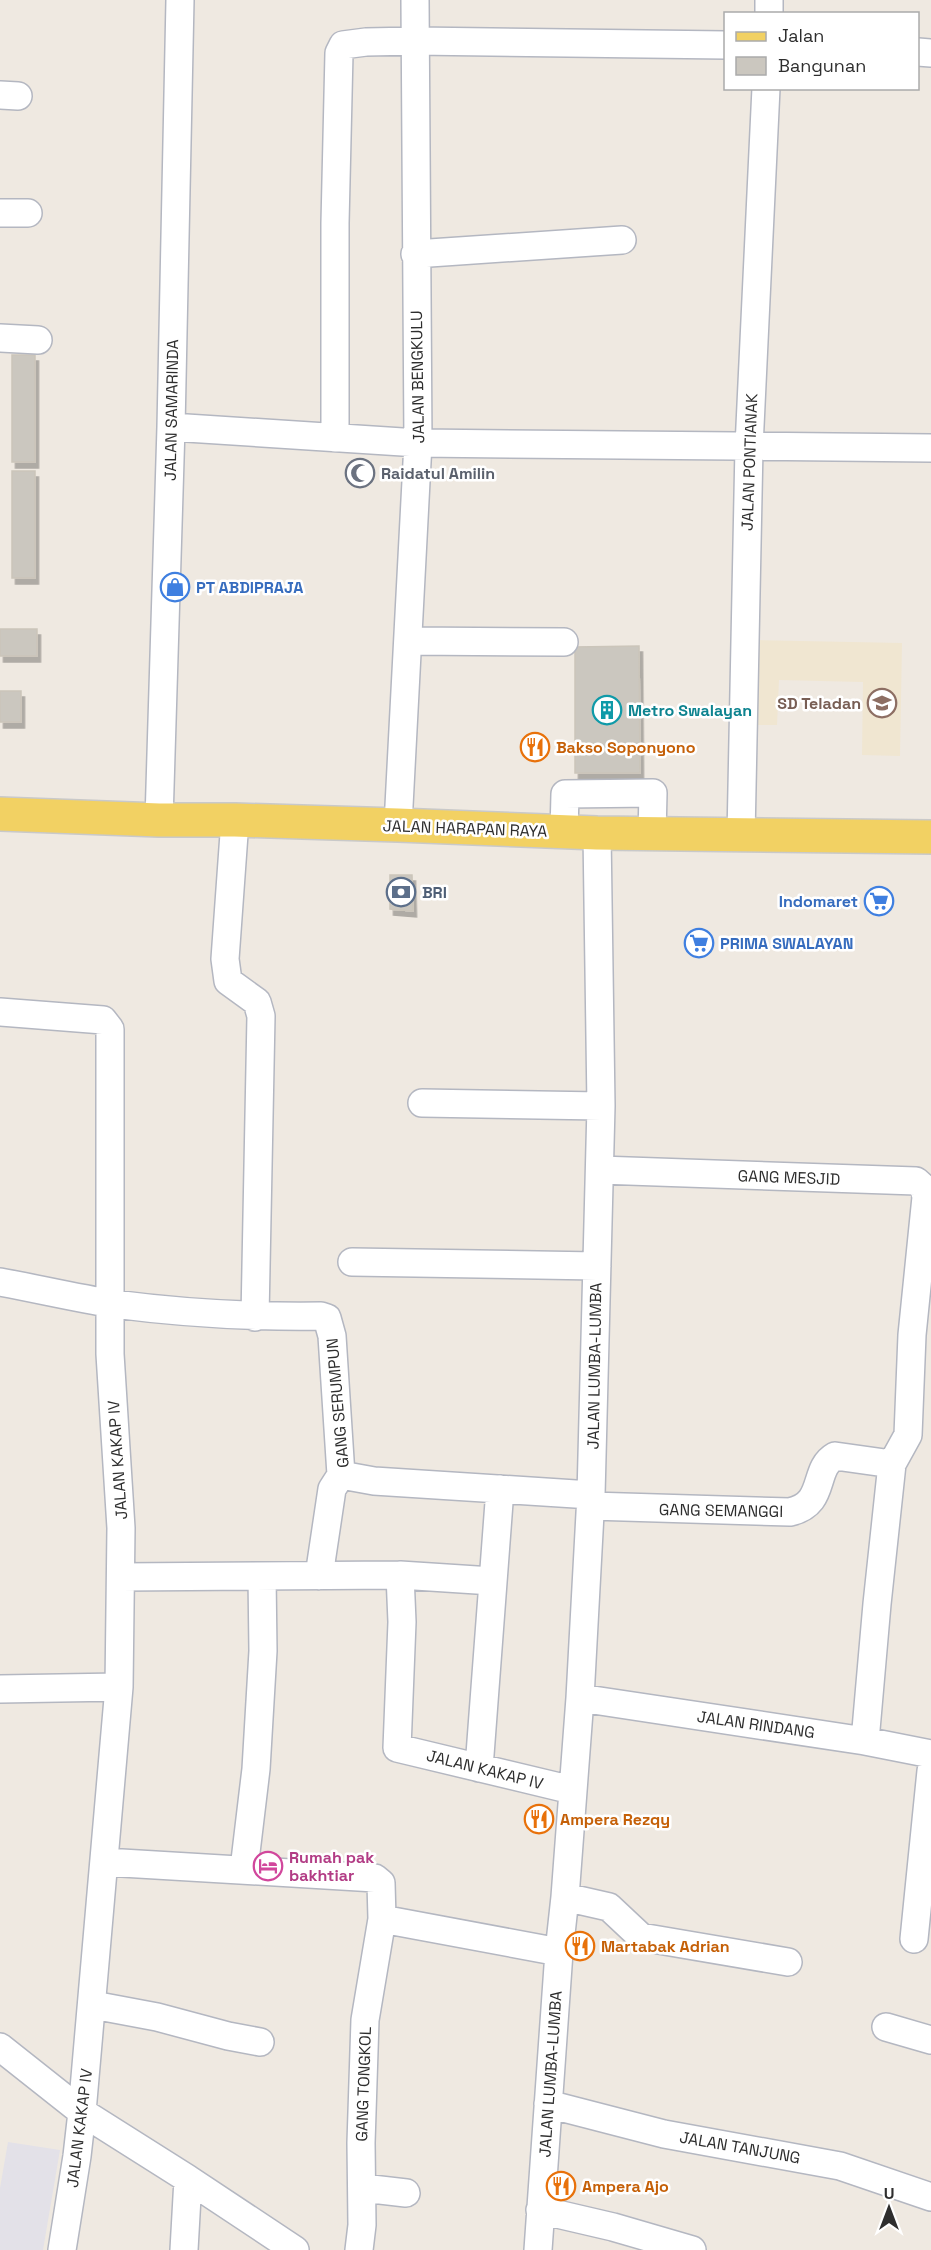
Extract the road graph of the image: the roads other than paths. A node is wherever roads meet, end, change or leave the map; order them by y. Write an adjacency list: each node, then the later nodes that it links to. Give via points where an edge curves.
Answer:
1 (180, 0): 12 (street, JALAN SAMARINDA)
2 (415, 0): 3 (street, JALAN BENGKULU)
3 (415, 41): 4 (street); 9 (street, JALAN BENGKULU); 13 (street, via 348,43 339,53)
4 (724, 45)
5 (766, 90): 15 (street, JALAN PONTIANAK)
6 (0, 213): 7 (street)
7 (27, 213)
8 (622, 240): 9 (street)
9 (415, 254): 14 (street, JALAN BENGKULU)
10 (0, 338): 11 (street)
11 (38, 340)
12 (171, 427): 13 (street); 20 (street, JALAN SAMARINDA)
13 (335, 438): 14 (street)
14 (418, 443): 15 (street); 17 (street, JALAN BENGKULU)
15 (749, 447): 16 (street); 26 (street, JALAN PONTIANAK)
16 (931, 448)
17 (408, 641): 18 (street); 22 (street, JALAN BENGKULU)
18 (564, 642)
19 (0, 814): 20 (main road, JALAN HARAPAN RAYA)
20 (159, 820): 21 (main road, JALAN HARAPAN RAYA)
21 (235, 820): 22 (main road, JALAN HARAPAN RAYA); 37 (street, via 225,959 228,981 257,1002 261,1016)
22 (398, 825): 23 (main road, JALAN HARAPAN RAYA)
23 (564, 832): 24 (main road, JALAN HARAPAN RAYA); 25 (street, via 565,794 653,793)
24 (597, 833): 25 (main road, JALAN HARAPAN RAYA); 30 (street, JALAN LUMBA-LUMBA)
25 (652, 835): 26 (main road, JALAN HARAPAN RAYA)
26 (741, 836): 27 (main road, JALAN HARAPAN RAYA)
27 (931, 837)
28 (0, 1012): 36 (street, JALAN KAKAP IV, via 103,1020 110,1029)
29 (422, 1104): 30 (street)
30 (601, 1106): 31 (street, JALAN LUMBA-LUMBA)
31 (600, 1170): 32 (street, GANG MESJID, via 916,1181 924,1188 926,1197); 34 (street, JALAN LUMBA-LUMBA)
32 (926, 1231): 38 (street, via 912,1335 908,1435)
33 (352, 1262): 34 (street)
34 (597, 1266): 41 (street, JALAN LUMBA-LUMBA)
35 (0, 1282): 36 (street)
36 (111, 1303): 37 (street); 45 (street, JALAN KAKAP IV)
37 (255, 1317): 39 (street, GANG SERUMPUN, via 327,1318 332,1336)
38 (892, 1464): 41 (street, GANG SEMANGGI, via 835,1456 812,1499 803,1509 790,1512); 50 (street)
39 (342, 1475): 40 (street, GANG SERUMPUN, via 374,1481); 44 (street, via 332,1489)
40 (500, 1489): 41 (street, GANG SERUMPUN); 46 (street)
41 (591, 1501): 49 (street, JALAN LUMBA-LUMBA)
42 (400, 1575): 44 (street); 46 (street); 52 (street, JALAN KAKAP IV, via 397,1748)
43 (262, 1576): 44 (street); 45 (street); 56 (street, via 263,1651 256,1769)
44 (319, 1576)
45 (121, 1577): 47 (street, JALAN KAKAP IV)
46 (492, 1581): 52 (street)
47 (119, 1687): 48 (street); 55 (street, JALAN KAKAP IV)
48 (0, 1689)
49 (580, 1698): 50 (street, JALAN RINDANG); 54 (street, JALAN LUMBA-LUMBA)
50 (865, 1741): 51 (street, JALAN RINDANG)
51 (931, 1754)
52 (479, 1768): 54 (street, JALAN KAKAP IV)
53 (931, 1772): 59 (street)
54 (572, 1790): 57 (street, JALAN LUMBA-LUMBA)
55 (105, 1862): 56 (street, GANG TONGKOL); 62 (street, JALAN KAKAP IV)
56 (244, 1869): 58 (street, GANG TONGKOL, via 375,1878 381,1883)
57 (565, 1897): 60 (street, JALAN LUMBA-LUMBA); 61 (street, via 609,1907 642,1938)
58 (382, 1919): 60 (street); 70 (street, GANG TONGKOL, via 365,2020)
59 (914, 1939)
60 (559, 1953): 67 (street, JALAN LUMBA-LUMBA)
61 (788, 1962)
62 (93, 2005): 65 (street); 68 (street, JALAN KAKAP IV)
63 (886, 2027): 64 (street)
64 (931, 2040)
65 (260, 2042)
66 (0, 2047): 68 (street)
67 (548, 2104): 72 (street, JALAN TANJUNG, via 664,2134 840,2166); 73 (street, JALAN LUMBA-LUMBA)
68 (82, 2112): 69 (street); 74 (street, JALAN KAKAP IV)
69 (188, 2179): 75 (street); 76 (street)
70 (363, 2188): 71 (street); 77 (street, GANG TONGKOL)
71 (406, 2193)
72 (931, 2197)
73 (540, 2210): 78 (street, JALAN LUMBA-LUMBA); 79 (street)
74 (62, 2250)
75 (184, 2250)
76 (295, 2250)
77 (358, 2250)
78 (538, 2250)
79 (692, 2250)

